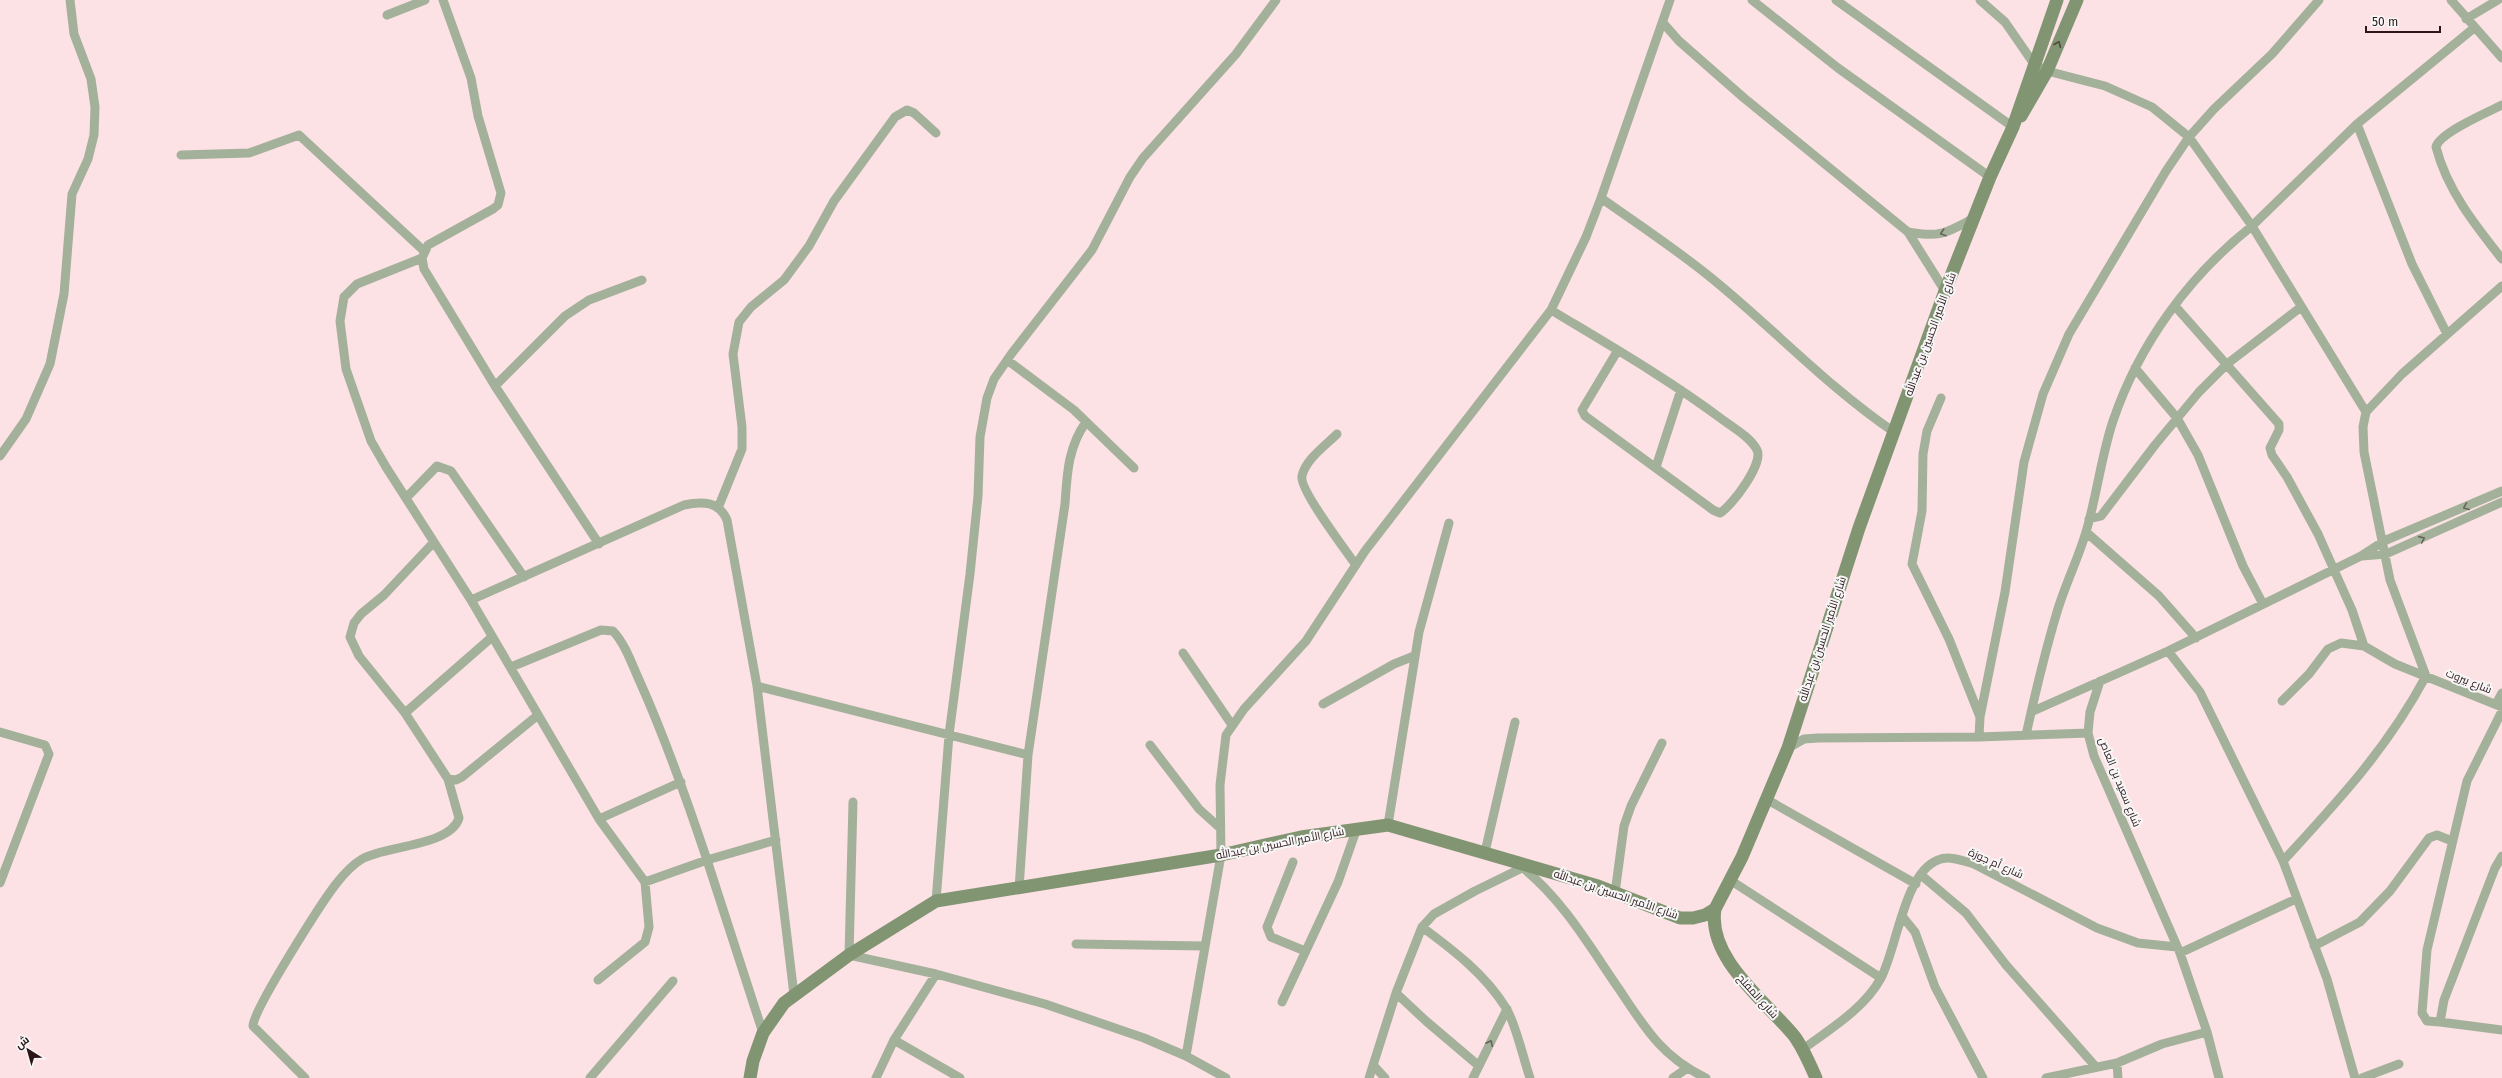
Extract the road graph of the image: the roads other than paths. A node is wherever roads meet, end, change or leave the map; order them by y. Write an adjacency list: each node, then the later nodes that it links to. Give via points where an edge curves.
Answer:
1 (70, 0): 53 (street, via 74,34 91,79 95,107 94,135 88,159 72,194 64,294 50,364 26,419)
2 (426, 0): 14 (street)
3 (442, 0): 32 (street, via 471,78 478,116 501,193 498,205 493,209 434,241)
4 (1276, 0): 42 (street, via 1236,54 1143,158 1130,177 1092,250)
5 (1670, 0): 16 (street)
6 (1752, 0): 27 (street, via 1838,68)
7 (1836, 0): 23 (street)
8 (1980, 0): 19 (street, via 2005,22)
9 (2057, 0): 19 (street, شارع الأمير الحسين بن عبدالله)
10 (2077, 0): 20 (street, شارع الأمير الحسين بن عبدالله, one-way to 10)
11 (2319, 0): 25 (street, via 2272,54 2214,108)
12 (2451, 0): 15 (street)
13 (2498, 0): 15 (street)
14 (387, 15)
15 (2466, 19): 17 (street)
16 (1664, 24): 28 (street); 31 (street, via 1679,41 1744,98)
17 (2474, 28): 18 (street); 22 (street)
18 (2502, 58)
19 (2034, 64): 20 (street); 23 (street, شارع الأمير الحسين بن عبدالله)
20 (2047, 71): 23 (street, شارع الأمير الحسين بن عبدالله, via 2034,97); 25 (street, via 2105,86 2152,107)
21 (2502, 105): 33 (street, via 2445,135 2436,147 2451,186 2472,220)
22 (2357, 124): 30 (street); 40 (street, via 2412,264)
23 (2013, 127): 27 (street, شارع الأمير الحسين بن عبدالله)
24 (936, 133): 59 (street, via 914,113 906,110 895,117 834,200 809,246 784,280 750,307 739,322 733,354 742,427 742,449)
25 (2189, 137): 30 (street); 90 (street, via 2069,334 2043,394 2024,462 2006,585)
26 (180, 155): 32 (street, via 249,153 299,135)
27 (1990, 177): 29 (street, شارع الأمير الحسين بن عبدالله)
28 (1601, 198): 39 (street, via 1586,237); 51 (street, via 1715,280 1794,353 1864,411)
29 (1974, 218): 31 (street, one-way to 31, via 1940,234 1930,236); 36 (street, شارع الأمير الحسين بن عبدالله)
30 (2252, 226): 37 (street, via 2233,241); 38 (street)
31 (1908, 232): 36 (street)
32 (423, 255): 45 (street, via 424,269); 57 (street, via 353,287 344,297 340,321 348,376 371,441)
33 (2502, 259)
34 (642, 280): 45 (street, via 578,306)
35 (2502, 286): 40 (street)
36 (1945, 291): 51 (street, شارع الأمير الحسين بن عبدالله)
37 (2174, 306): 43 (street); 44 (street, via 2157,329)
38 (2301, 307): 43 (street); 48 (street)
39 (1551, 310): 41 (street); 68 (street)
40 (2447, 334): 48 (street, via 2402,374)
41 (1618, 350): 46 (street); 54 (street, via 1582,410 1589,421)
42 (1007, 360): 50 (street); 95 (street, via 994,380 982,420 978,504)
43 (2227, 364): 49 (street); 69 (street, via 2279,424 2279,430 2270,448 2272,455 2288,477)
44 (2135, 368): 49 (street); 60 (street, via 2111,427)
45 (495, 386): 65 (street)
46 (1681, 390): 54 (street); 54 (street, via 1749,440 1757,449 1759,459 1732,503 1720,512 1713,510)
47 (1941, 398): 90 (street, via 1927,430 1923,454 1922,511 1912,564 1949,639)
48 (2366, 412): 63 (street, via 2363,427 2364,452)
49 (2177, 418): 60 (street, via 2101,516); 72 (street, via 2198,455 2242,566)
50 (1086, 422): 55 (street); 101 (street, via 1076,439 1068,464 1065,504)
51 (1894, 432): 100 (street, شارع الأمير الحسين بن عبدالله, via 1839,586)
52 (1337, 434): 68 (street, via 1305,467 1302,477 1306,492)
53 (0, 456)
54 (1656, 467)
55 (1134, 468)
56 (2502, 491): 63 (street, one-way to 63)
57 (406, 498): 64 (street); 70 (street, via 437,466 451,471)
58 (2502, 502): 66 (street, one-way to 58)
59 (718, 508): 65 (street, via 704,502 684,505); 82 (street, via 727,520)
60 (2088, 520): 62 (street)
61 (1449, 524): 78 (street)
62 (2086, 532): 74 (street, via 2159,596); 87 (street, via 2057,611)
63 (2384, 542): 66 (street); 67 (street)
64 (433, 543): 71 (street); 88 (street, via 384,595 361,614 351,631 352,644 359,656)
65 (599, 544): 70 (street)
66 (2386, 554): 67 (street); 80 (street, via 2390,580)
67 (2361, 556): 69 (street)
68 (1356, 565): 92 (street, via 1306,641)
69 (2334, 569): 72 (street); 75 (street)
70 (524, 577): 71 (street)
71 (471, 600): 73 (street)
72 (2263, 604): 74 (street)
73 (492, 637): 79 (street); 88 (street)
74 (2196, 638): 76 (street)
75 (2364, 646): 80 (street, شارع بيروت, via 2395,664); 84 (street, via 2341,644 2328,648 2310,674)
76 (2168, 651): 81 (street); 116 (street, via 2200,692)
77 (1183, 653): 92 (street)
78 (1414, 656): 85 (street, via 1394,664); 107 (street)
79 (511, 667): 89 (street); 103 (street, via 601,630 613,631 628,655)
80 (2426, 676): 86 (street, شارع بيروت); 116 (street, via 2406,715 2372,762)
81 (2100, 681): 87 (street); 94 (street, via 2090,712)
82 (757, 686): 95 (street); 110 (street)
83 (2502, 693): 86 (street)
84 (2282, 701)
85 (1323, 704)
86 (2500, 707): 111 (street, via 2467,781)
87 (2031, 712): 96 (street)
88 (405, 713): 102 (street)
89 (538, 715): 102 (street, via 462,777 456,780); 106 (street)
90 (1980, 717): 97 (street)
91 (1516, 722): 112 (street)
92 (1232, 725): 108 (street, via 1226,735 1222,759)
93 (0, 732): 123 (street, via 45,745 49,754)
94 (2088, 733): 96 (street, شارع سعيد بن العاص); 135 (street, شارع سعيد بن العاص, via 2094,756)
95 (949, 735): 101 (street); 128 (street)
96 (2026, 735): 97 (street, شارع سعيد بن العاص)
97 (1979, 737): 100 (street, شارع سعيد بن العاص, via 1818,738 1804,739)
98 (1662, 743): 126 (street, via 1624,826)
99 (1150, 745): 108 (street, via 1199,809)
100 (1788, 748): 104 (street, شارع الأمير الحسين بن عبدالله)
101 (1028, 755): 125 (street)
102 (448, 779): 159 (street, via 458,810 459,818 455,825 439,835 408,847 373,853 349,870 327,897 255,1016 254,1029)
103 (681, 782): 106 (street); 115 (street)
104 (1766, 799): 121 (street, شارع الأمير الحسين بن عبدالله); 124 (street)
105 (853, 802): 137 (street)
106 (599, 819): 122 (street)
107 (1388, 825): 109 (street, شارع الأمير الحسين بن عبدالله); 112 (street, شارع الأمير الحسين بن عبدالله)
108 (1220, 828): 113 (street)
109 (1357, 828): 113 (street, شارع الأمير الحسين بن عبدالله, via 1301,837); 136 (street, via 1338,882)
110 (776, 840): 115 (street); 143 (street)
111 (2452, 841): 134 (street, via 2437,836 2429,838 2390,891 2360,922); 146 (street, via 2423,978 2424,1019)
112 (1485, 852): 118 (street, شارع الأمير الحسين بن عبدالله)
113 (1221, 855): 125 (street, شارع الأمير الحسين بن عبدالله); 133 (street)
114 (2502, 856): 119 (street)
115 (707, 860): 122 (street); 149 (street)
116 (2283, 861): 127 (street)
117 (1293, 862): 136 (street, via 1267,927 1272,938)
118 (1526, 866): 126 (street, شارع الأمير الحسين بن عبدالله); 131 (street, via 1434,914); 158 (street, via 1590,946 1652,1039)
119 (2499, 869): 146 (street, via 2444,1000)
120 (1921, 875): 124 (street, شارع أم جوزة); 135 (street, شارع أم جوزة, via 1928,865 1939,859 1954,859 1974,864 2096,928 2138,944); 157 (street, via 1966,913 2006,965)
121 (1730, 880): 129 (street, شارع الأمير الحسين بن عبدالله); 139 (street)
122 (646, 882): 140 (street, via 649,928 645,942)
123 (0, 883)
124 (1916, 884): 130 (street, شارع أم جوزة)
125 (1020, 889): 128 (street, شارع الأمير الحسين بن عبدالله)
126 (1615, 893): 129 (street, شارع الأمير الحسين بن عبدالله, via 1680,918 1705,915)
127 (2296, 899): 134 (street); 135 (street)
128 (936, 901): 137 (street, شارع الأمير الحسين بن عبدالله)
129 (1715, 909): 151 (street, شارع المفلح, via 1715,931 1731,964)
130 (1902, 916): 139 (street, شارع أم جوزة); 172 (street, via 1915,932 1935,987)
131 (1422, 927): 142 (street); 145 (street, via 1485,980)
132 (1076, 944): 133 (street)
133 (1204, 946): 152 (street)
134 (2314, 946): 176 (street, via 2327,979)
135 (2178, 950): 148 (street, شارع سعيد بن العاص)
136 (1305, 951): 144 (street)
137 (849, 954): 138 (street); 143 (street, شارع الأمير الحسين بن عبدالله)
138 (936, 974): 150 (street); 152 (street, via 1045,1004 1144,1038)
139 (1881, 978): 151 (street, شارع أم جوزة, via 1868,997 1850,1014)
140 (598, 980)
141 (672, 981): 160 (street)
142 (1396, 993): 155 (street); 156 (street)
143 (794, 995): 149 (street, شارع الأمير الحسين بن عبدالله, via 774,1015)
144 (1282, 1002)
145 (1507, 1009): 156 (street, one-way to 145); 168 (street)
146 (2440, 1022): 147 (street)
147 (2502, 1030)
148 (2207, 1032): 153 (street, via 2162,1044); 175 (street, شارع سعيد بن العاص)
149 (762, 1033): 161 (street, شارع الأمير الحسين بن عبدالله)
150 (894, 1040): 162 (street); 163 (street)
151 (1803, 1049): 171 (street, شارع المفلح)
152 (1186, 1056): 164 (street)
153 (2117, 1063): 157 (street); 174 (street)
154 (2399, 1064): 177 (street)
155 (1374, 1066): 165 (street); 166 (street)
156 (1479, 1066): 167 (street)
157 (2096, 1068): 173 (street)
158 (1686, 1069): 169 (street); 170 (street)
159 (305, 1078)
160 (590, 1078)
161 (750, 1078)
162 (876, 1078)
163 (960, 1078)
164 (1226, 1078)
165 (1369, 1078)
166 (1385, 1078)
167 (1473, 1078)
168 (1530, 1078)
169 (1673, 1078)
170 (1706, 1078)
171 (1816, 1078)
172 (1983, 1078)
173 (2046, 1078)
174 (2118, 1078)
175 (2219, 1078)
176 (2355, 1078)
177 (2362, 1078)

